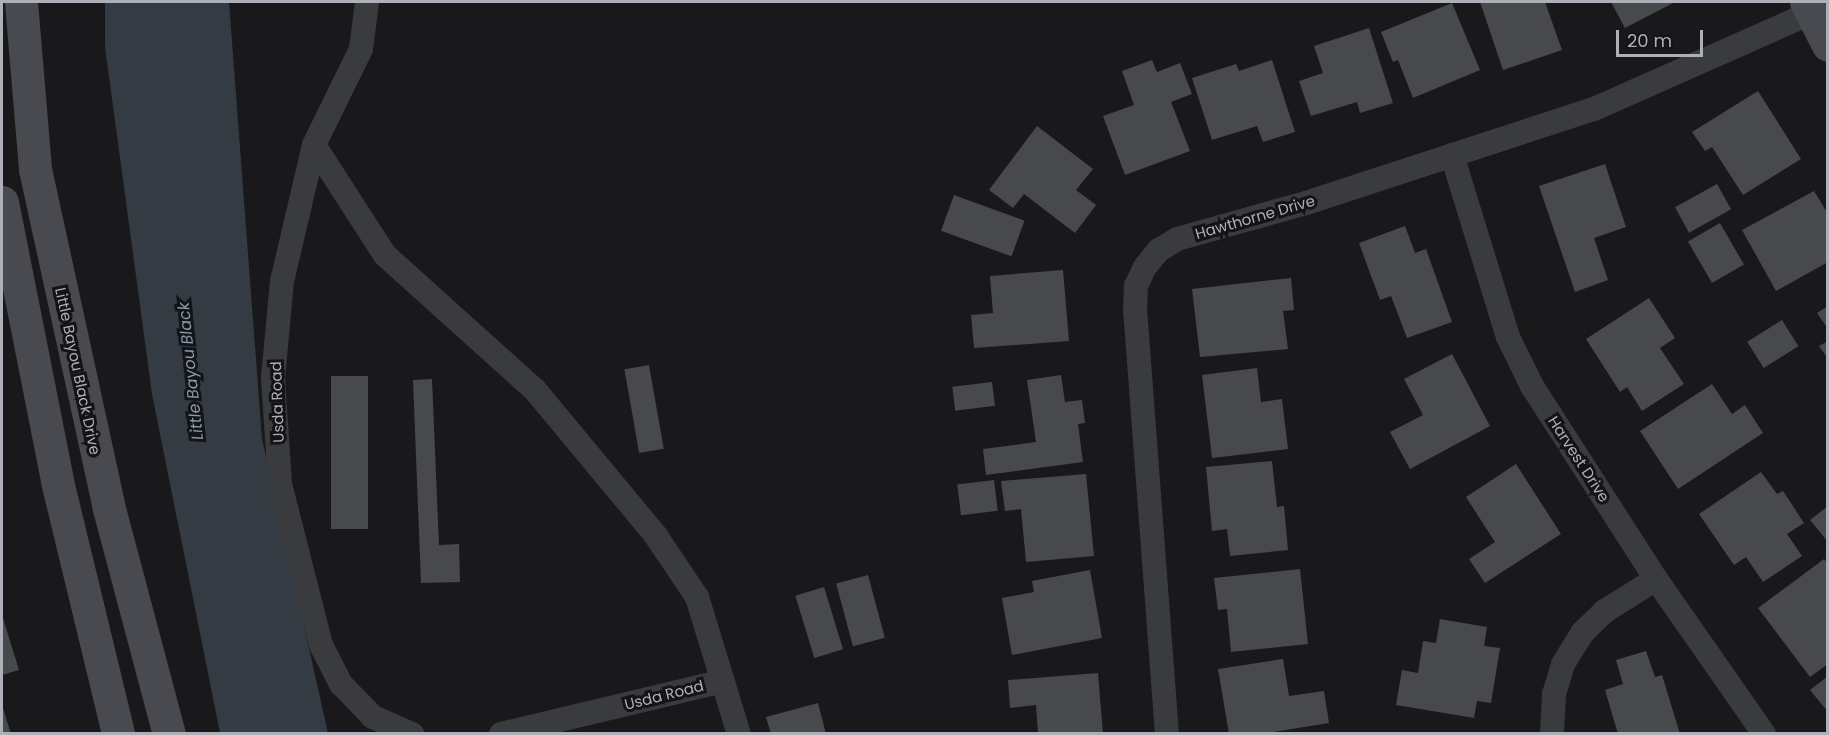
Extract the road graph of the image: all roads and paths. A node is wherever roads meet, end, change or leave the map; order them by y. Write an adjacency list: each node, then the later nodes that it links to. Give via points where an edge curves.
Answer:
1 (21, 2): 12 (main road, Little Bayou Black Drive, via 38,180 108,505)
2 (367, 2): 5 (street, Usda Road, via 361,49)
3 (1809, 7): 4 (main road); 6 (street, Hawthorne Drive, via 1594,110)
4 (1827, 45)
5 (314, 145): 10 (street, via 385,255 535,390 656,536 697,597); 13 (street, Usda Road, via 282,281 273,378 280,484 321,645 340,684 373,717)
6 (1452, 155): 9 (street, Harvest Drive, via 1521,365); 16 (street, Hawthorne Drive, via 1177,239 1159,250 1144,267 1136,286 1135,312)
7 (2, 202): 8 (main road)
8 (5, 251): 11 (main road)
9 (1656, 579): 17 (street, via 1605,611 1582,633 1563,664 1554,694); 18 (street, Harvest Drive)
10 (723, 681): 14 (street, Usda Road); 15 (street)
11 (118, 734)
12 (170, 734)
13 (412, 734)
14 (501, 734)
15 (739, 734)
16 (1167, 734)
17 (1552, 734)
18 (1764, 734)

